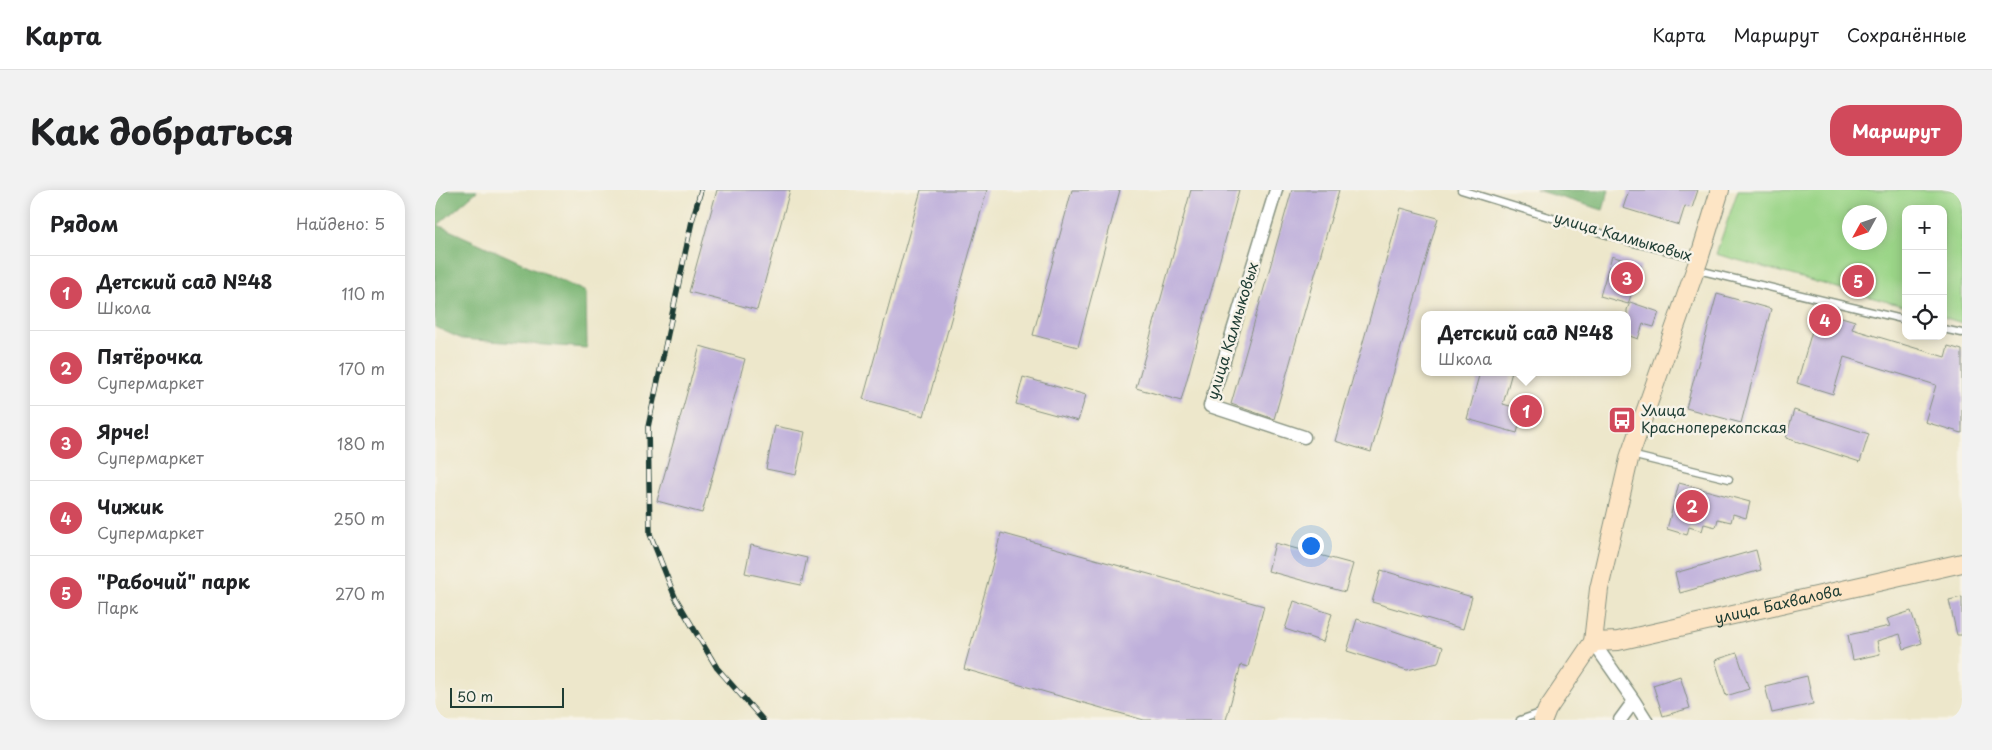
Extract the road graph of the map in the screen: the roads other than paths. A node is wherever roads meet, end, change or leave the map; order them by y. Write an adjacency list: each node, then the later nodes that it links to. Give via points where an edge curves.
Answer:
1 (1276, 190): 8 (street, улица Калмыковых, via 1210,406)
2 (1461, 190): 4 (lane, улица Калмыковых)
3 (1720, 190): 4 (street)
4 (1697, 264): 5 (lane, улица Калмыковых); 9 (street)
5 (1902, 319)
6 (1947, 330): 7 (lane)
7 (1962, 333)
8 (1304, 437)
9 (1630, 455): 10 (lane); 12 (street, via 1599,589)
10 (1729, 478)
11 (1962, 563): 12 (street, улица Бахвалова, via 1618,641)
12 (1593, 642): 13 (street); 14 (street)
13 (1634, 701): 16 (street); 17 (street)
14 (1545, 715): 15 (lane)
15 (1520, 720)
16 (1620, 720)
17 (1646, 720)

